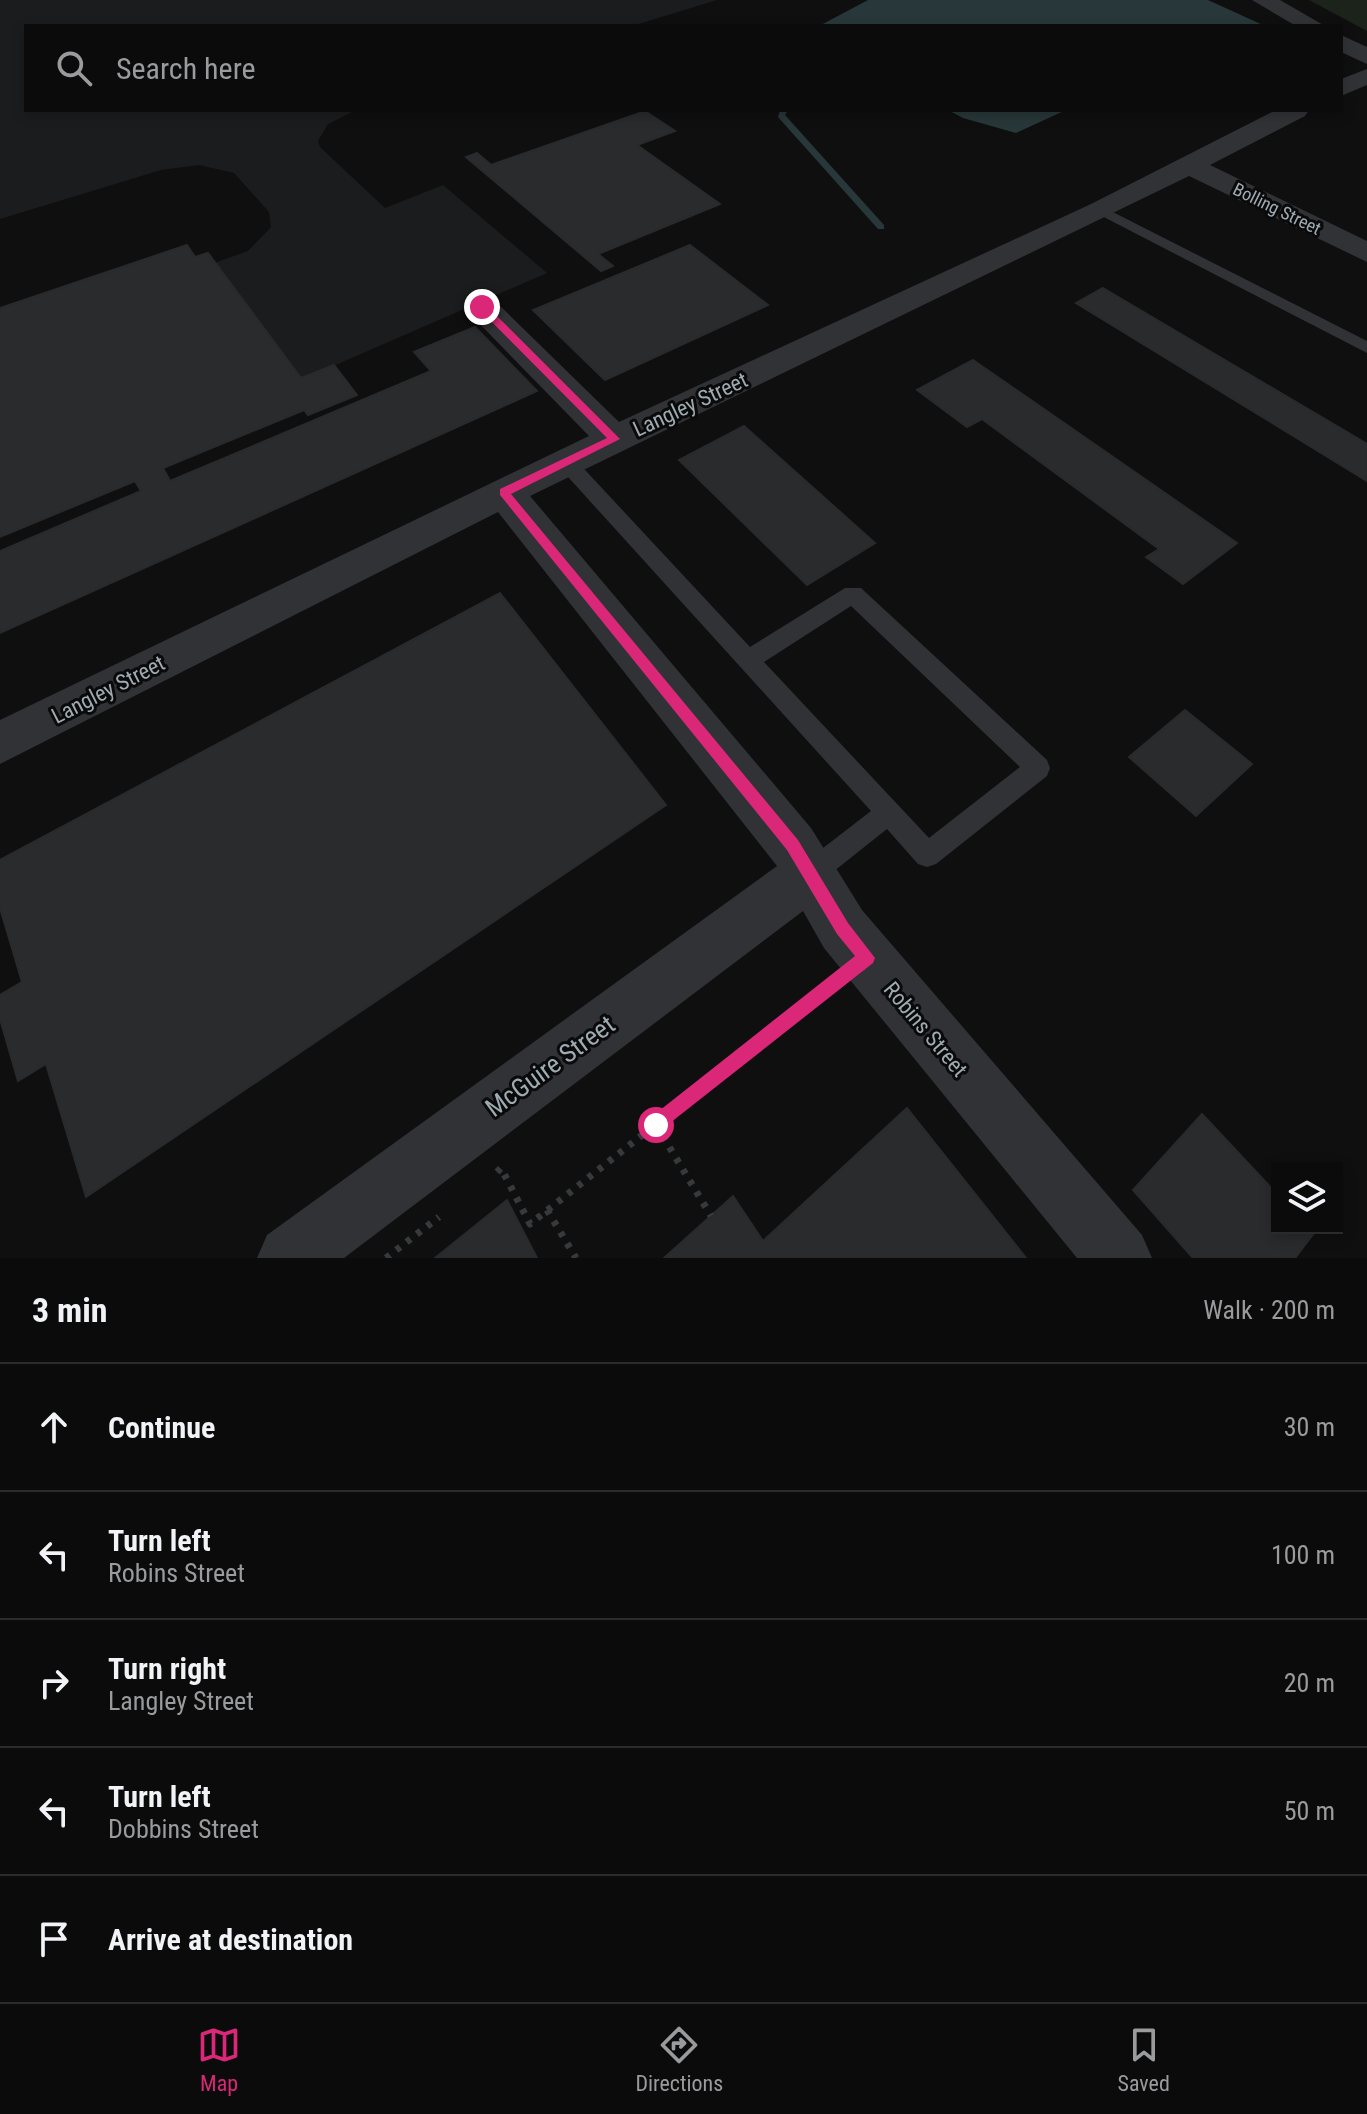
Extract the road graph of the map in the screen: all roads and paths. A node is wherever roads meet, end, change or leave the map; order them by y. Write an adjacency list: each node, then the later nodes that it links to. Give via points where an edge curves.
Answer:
1 (1263, 0): 2 (street)
2 (1309, 24)
3 (1343, 43): 4 (street)
4 (1367, 57)
5 (1367, 76): 6 (street)
6 (1343, 87)
7 (1292, 112): 8 (street, Langley Street)
8 (1186, 164): 9 (street, Langley Street); 10 (street, Bolling Street)
9 (1101, 210): 12 (lane); 13 (street, Langley Street)
10 (1367, 253)
11 (482, 307): 13 (street)
12 (1367, 348)
13 (614, 439): 14 (street, Langley Street)
14 (566, 462): 15 (street, Langley Street); 16 (lane)
15 (504, 492): 17 (street, Langley Street); 19 (street, Robins Street, via 793,845)
16 (748, 660): 18 (lane); 18 (lane, via 853,594 1038,768 927,855)
17 (0, 743)
18 (889, 813): 19 (lane)
19 (810, 874): 20 (street, Robins Street); 26 (street, McGuire Street)
20 (867, 958): 21 (path); 29 (street, Robins Street)
21 (656, 1125): 23 (path); 25 (path)
22 (490, 1177): 23 (path, via 501,1168 530,1224)
23 (547, 1210): 28 (path)
24 (444, 1213): 27 (path)
25 (711, 1216)
26 (290, 1258)
27 (386, 1258)
28 (576, 1258)
29 (1119, 1258)

